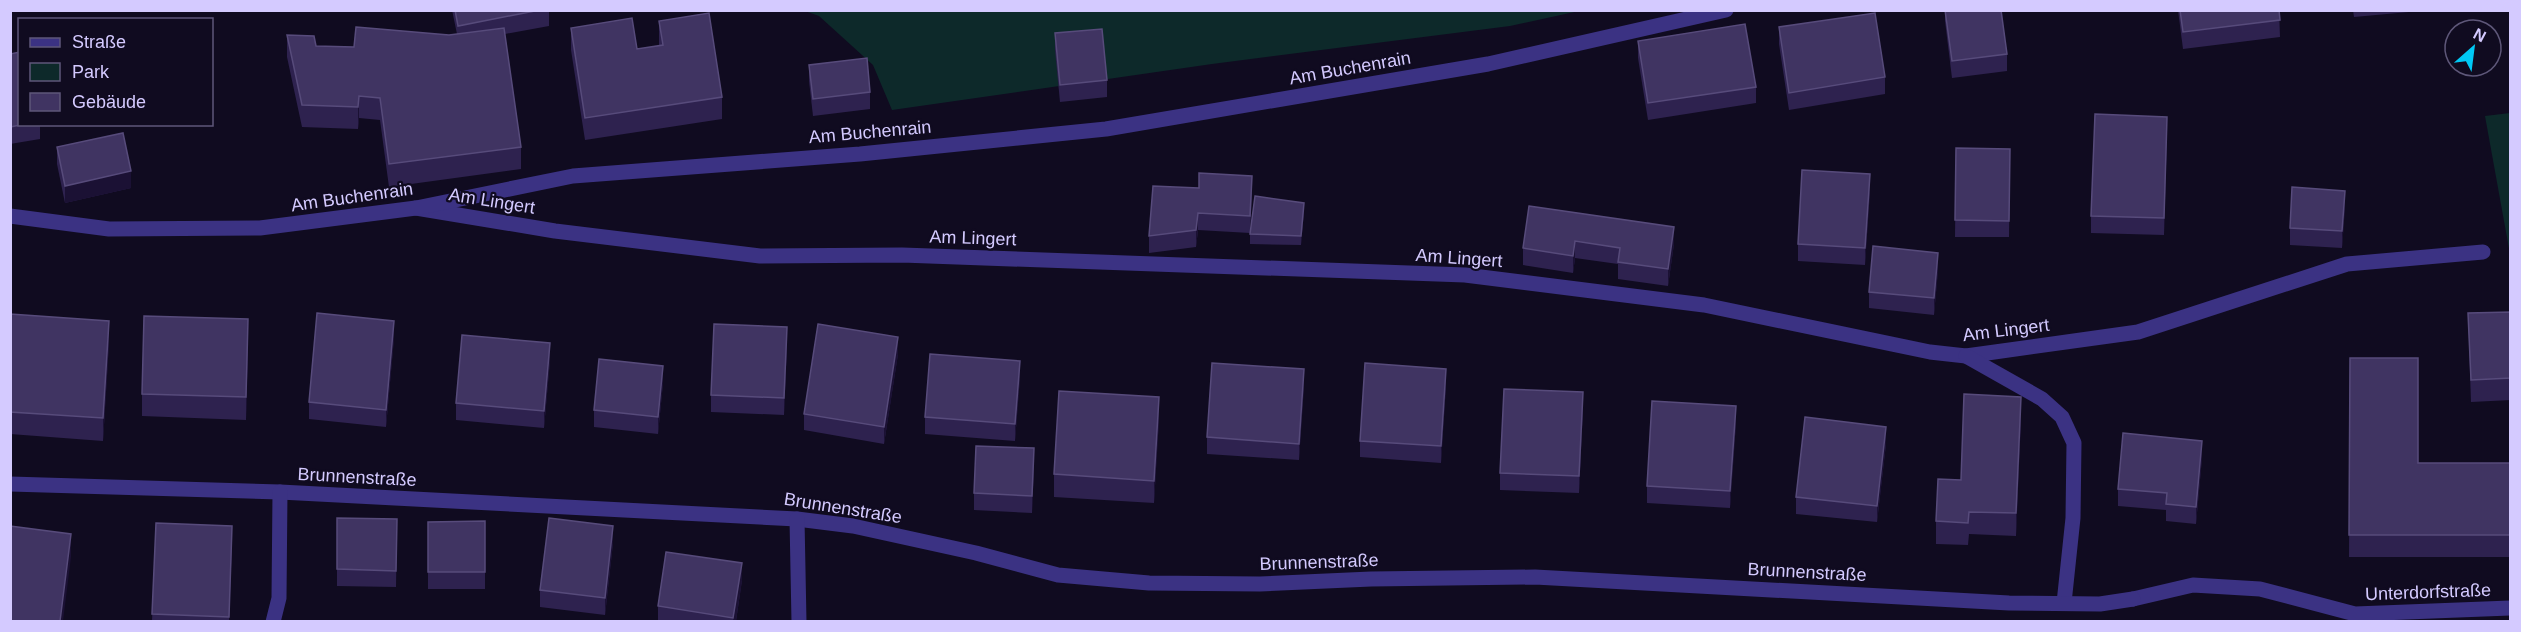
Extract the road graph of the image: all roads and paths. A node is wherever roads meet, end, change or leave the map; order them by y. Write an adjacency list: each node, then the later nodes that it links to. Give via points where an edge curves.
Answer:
1 (1726, 10): 2 (street, Am Buchenrain, via 1488,64 1106,129 860,154 573,176)
2 (416, 208): 3 (street, Am Buchenrain, via 260,228 109,229); 5 (street, Am Lingert, via 555,231 760,256 902,255 1465,275 1704,305)
3 (10, 216)
4 (2483, 252): 5 (street, Am Lingert, via 2348,264 2138,332)
5 (1966, 356): 9 (street, via 2042,399 2062,417 2074,443 2073,518)
6 (10, 484): 7 (street, Brunnenstraße)
7 (280, 492): 8 (street, Brunnenstraße); 11 (street, Brunnenstraße, via 279,598)
8 (797, 519): 9 (street, Brunnenstraße, via 853,526 1058,575 1149,583 1535,577); 12 (street)
9 (2064, 603): 10 (street, Unterdorfstraße, via 2100,604 2193,585 2260,589 2355,614)
10 (2511, 608)
11 (273, 621)
12 (799, 621)

